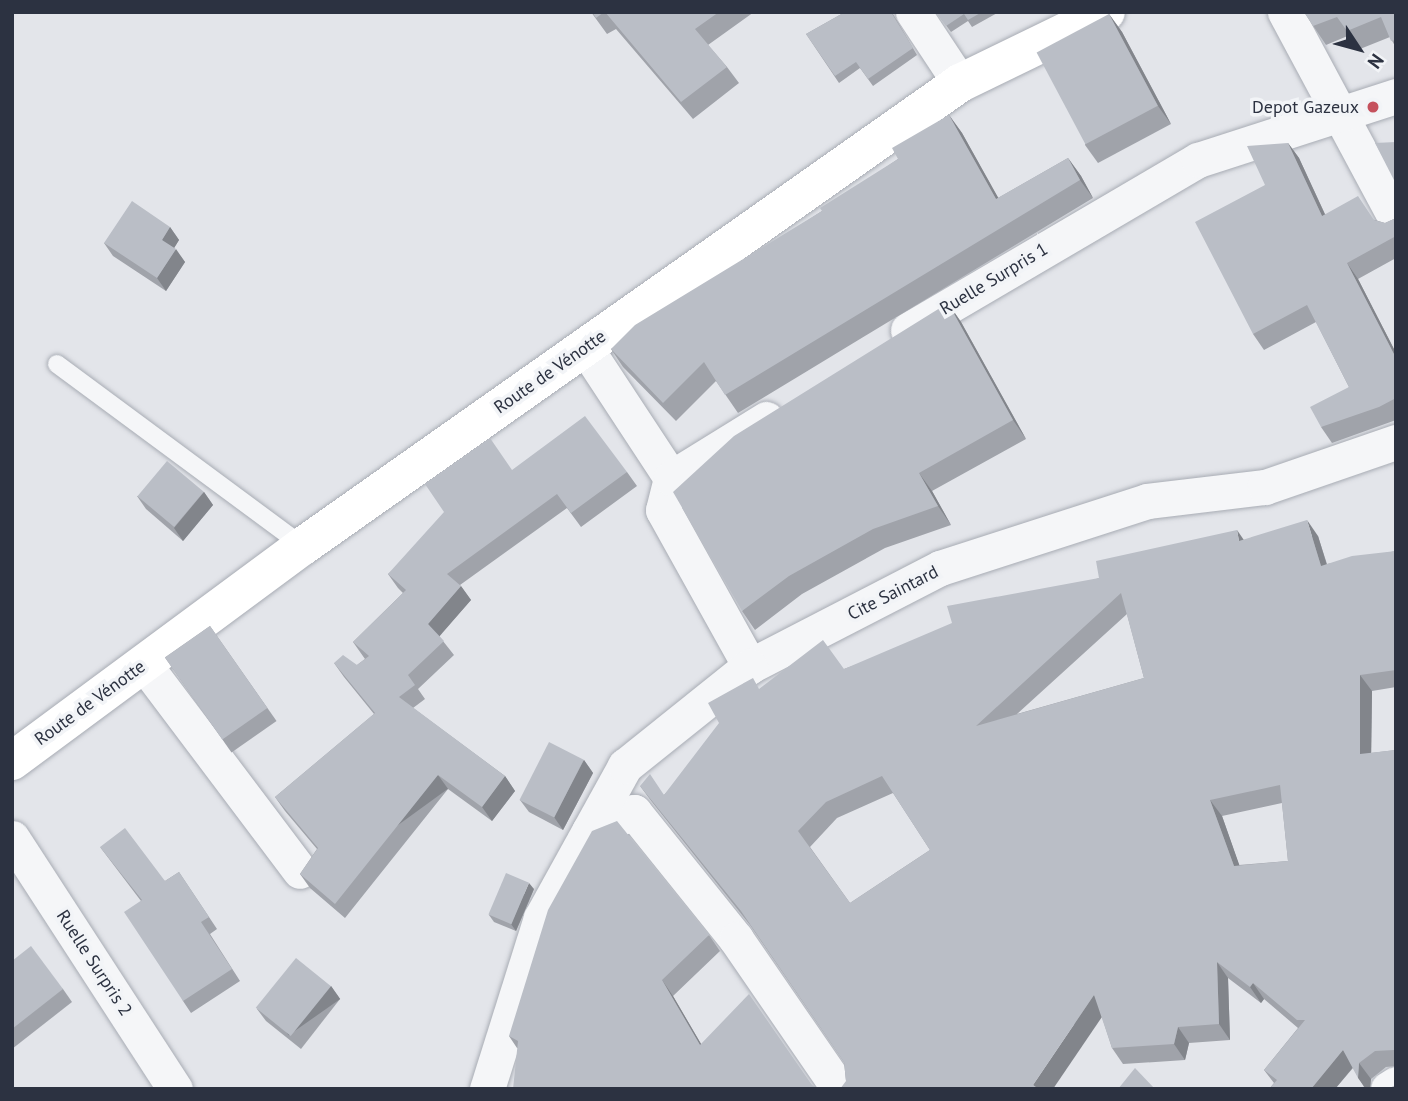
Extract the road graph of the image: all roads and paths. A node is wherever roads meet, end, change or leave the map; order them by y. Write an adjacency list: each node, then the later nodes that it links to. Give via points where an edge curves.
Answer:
1 (913, 12): 4 (street)
2 (1106, 12): 4 (street, Route de Vénotte)
3 (1285, 12): 6 (street)
4 (960, 83): 9 (street, Route de Vénotte)
5 (1396, 96): 6 (street, Ruelle Surpris 1)
6 (1335, 112): 7 (street); 8 (street, Ruelle Surpris 1, via 1198,160)
7 (1396, 219)
8 (884, 345)
9 (585, 347): 13 (street); 14 (street, Route de Vénotte)
10 (57, 364): 14 (lane)
11 (789, 404): 13 (street)
12 (1396, 442): 16 (street, Cite Saintard, via 1265,487 1147,501 940,568)
13 (671, 478): 16 (street, via 663,510)
14 (303, 546): 15 (street, Route de Vénotte)
15 (144, 664): 17 (street, Route de Vénotte); 20 (street)
16 (750, 666): 18 (street, Cite Saintard, via 625,766)
17 (12, 761)
18 (589, 831): 23 (street, Cite Saintard, via 541,918); 24 (street, via 634,812 736,939)
19 (12, 838): 22 (street, Ruelle Surpris 2)
20 (300, 871)
21 (1396, 1084): 25 (street)
22 (175, 1089)
23 (487, 1089)
24 (839, 1089)
25 (1388, 1089)

